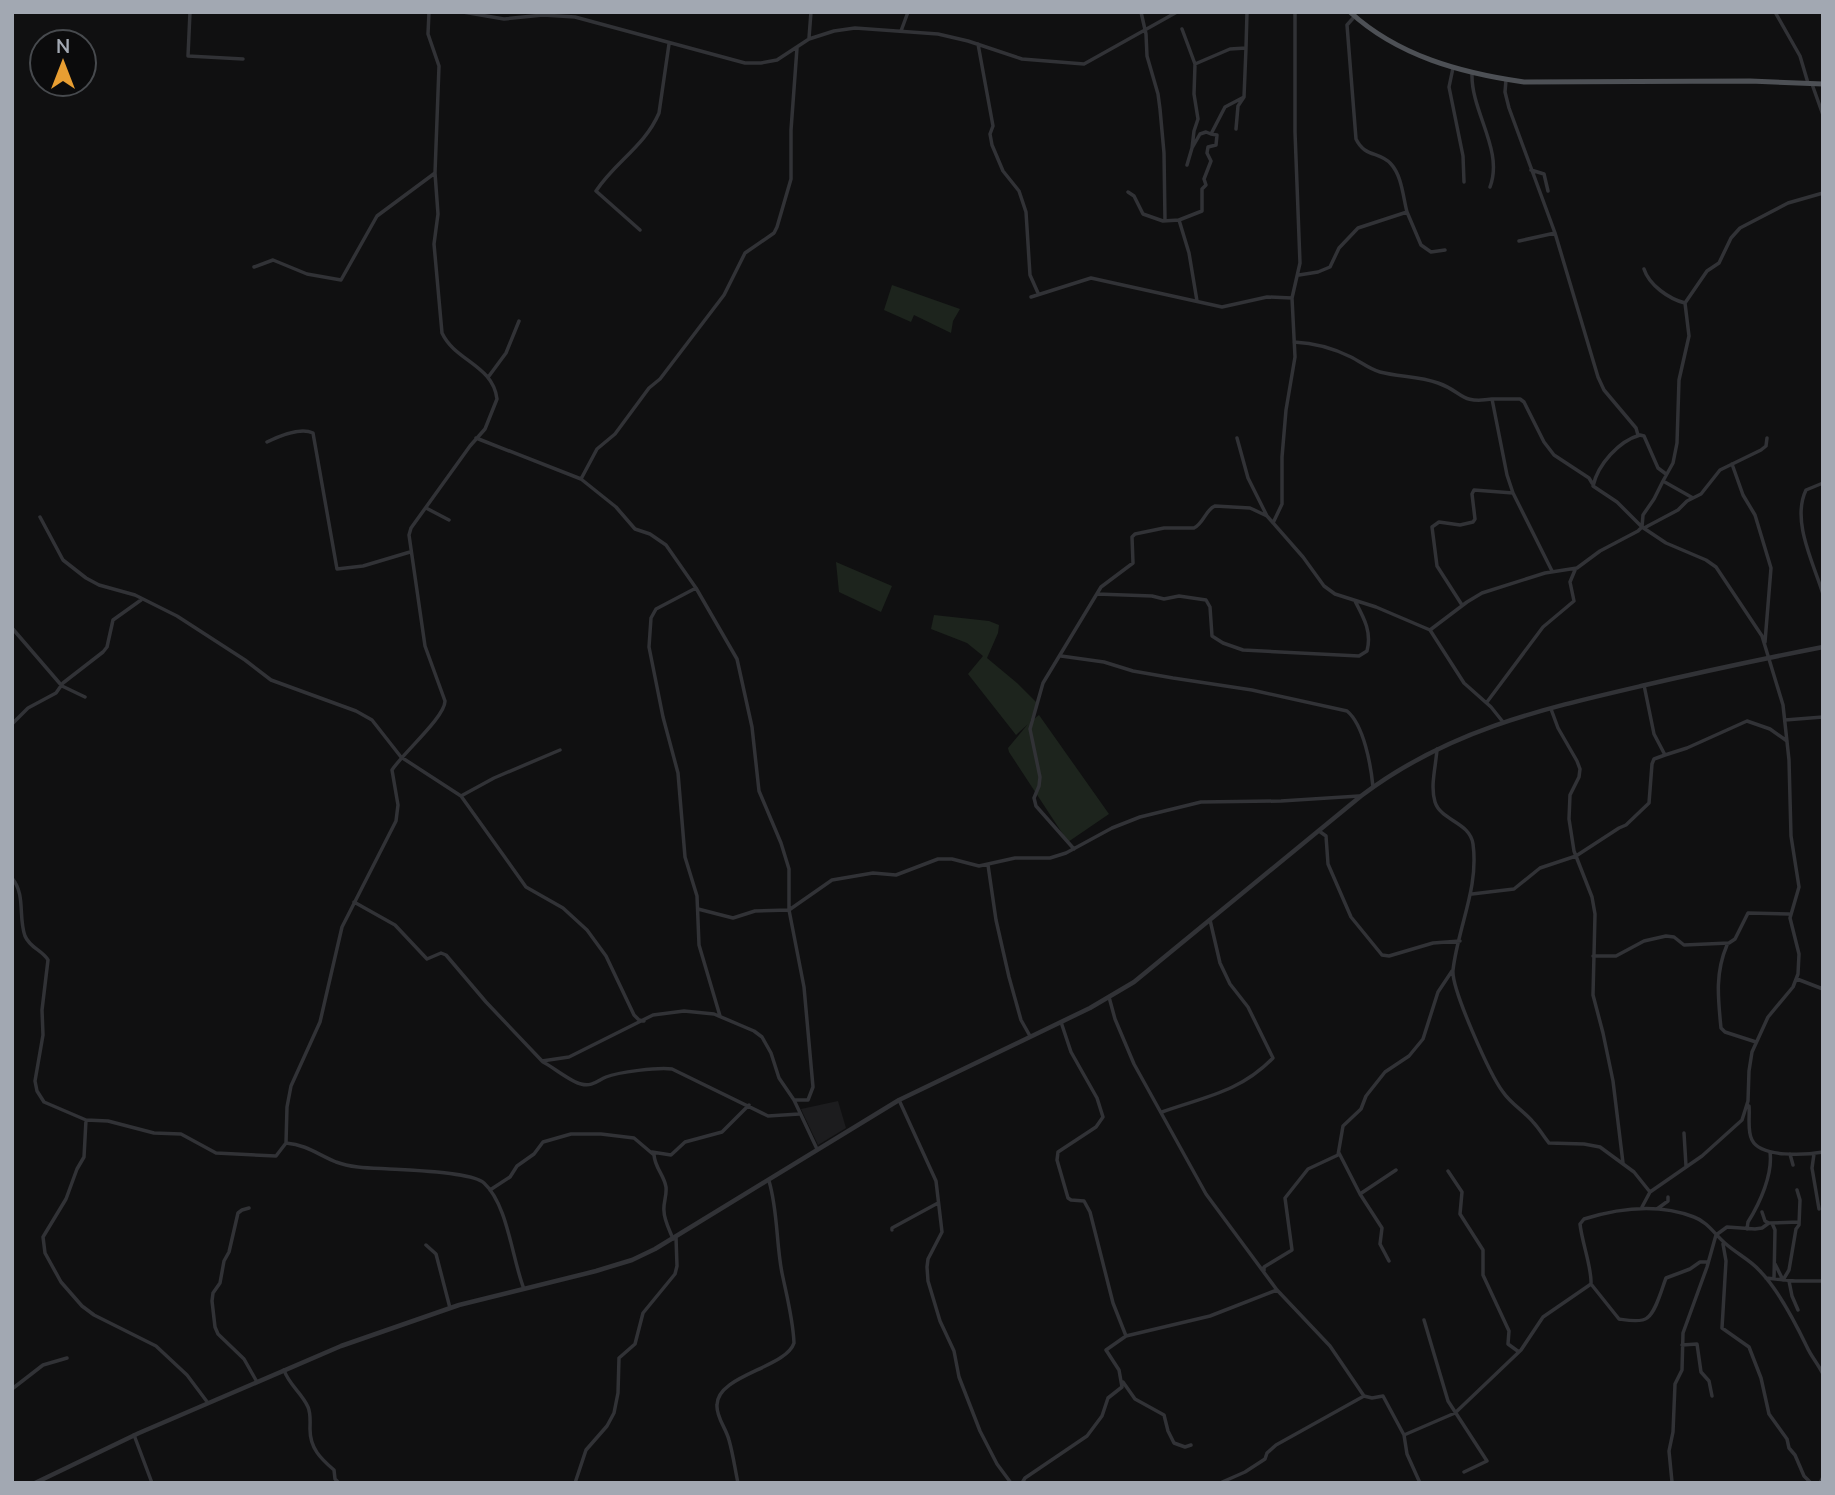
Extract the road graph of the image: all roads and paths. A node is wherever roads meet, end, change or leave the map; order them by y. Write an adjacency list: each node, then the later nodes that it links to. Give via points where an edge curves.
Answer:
1 (190, 12): 20 (street, via 188,56)
2 (429, 12): 34 (street, via 428,34 439,66)
3 (463, 12): 16 (street, via 504,19 575,17)
4 (811, 12): 15 (street)
5 (908, 12): 14 (street)
6 (1141, 12): 13 (street)
7 (1177, 12): 13 (street)
8 (1247, 12): 19 (street)
9 (1296, 12): 49 (street)
10 (1775, 12): 25 (street)
11 (1352, 14): 22 (main road, via 1423,58); 40 (street, via 1347,25 1354,135 1365,152 1391,164)
12 (1182, 29): 21 (street)
13 (1146, 30): 17 (street, via 1080,64 1022,59); 42 (street, via 1147,56 1160,109)
14 (901, 31): 15 (street, via 855,28); 17 (street)
15 (809, 39): 18 (street)
16 (670, 44): 18 (street, via 752,63 777,60); 43 (street, via 659,113 640,144 596,191)
17 (978, 44): 50 (street, via 993,126 989,134 1026,212 1030,275)
18 (797, 47): 66 (street, via 791,179 774,233 745,253 719,302 621,426 597,449)
19 (1247, 48): 21 (street, via 1230,49); 27 (street)
20 (243, 59)
21 (1195, 64): 31 (street, via 1198,119)
22 (1453, 68): 23 (main road); 35 (street, via 1449,87 1464,156)
23 (1472, 74): 24 (main road); 36 (street, via 1496,168)
24 (1506, 80): 25 (main road); 33 (street, via 1506,96)
25 (1810, 84): 26 (main road); 28 (street)
26 (1823, 84)
27 (1244, 97): 29 (street, via 1238,106); 30 (street, via 1225,107)
28 (1823, 115)
29 (1236, 129)
30 (1211, 134): 31 (street, via 1200,134); 41 (street, via 1217,135 1216,145 1208,147 1211,161 1202,189 1202,211)
31 (1192, 148): 32 (street)
32 (1187, 165)
33 (1531, 170): 37 (street, via 1544,174); 44 (street)
34 (435, 173): 47 (street, via 373,221 341,280 307,274 273,260); 57 (street, via 442,333)
35 (1464, 182)
36 (1490, 187)
37 (1548, 191)
38 (1128, 192): 42 (street, via 1143,214)
39 (1823, 193): 54 (street, via 1788,203 1740,228 1719,263 1707,271)
40 (1407, 212): 46 (street, via 1422,245 1431,252); 49 (street, via 1358,228 1339,248 1330,267)
41 (1180, 220): 42 (street); 53 (street)
42 (1164, 221)
43 (640, 230)
44 (1555, 233): 45 (street); 59 (street, via 1598,377)
45 (1519, 242)
46 (1445, 250)
47 (254, 267)
48 (1644, 269): 54 (street, via 1649,280)
49 (1298, 275): 52 (street)
50 (1039, 294): 51 (street); 53 (street, via 1095,278)
51 (1031, 297)
52 (1292, 298): 53 (street, via 1267,297 1225,307); 56 (street)
53 (1197, 301)
54 (1685, 303): 65 (street, via 1689,342 1679,380 1675,456)
55 (519, 321): 57 (street, via 506,353)
56 (1294, 342): 58 (street, via 1336,350 1381,372 1438,382 1468,400); 76 (street, via 1281,465 1282,504)
57 (489, 376): 60 (street, via 497,393 496,406)
58 (1492, 399): 69 (street, via 1524,402 1554,455 1589,478); 70 (street)
59 (1638, 435): 65 (street, via 1643,435 1658,468); 69 (street, via 1620,444)
60 (476, 438): 66 (street); 72 (street)
61 (1237, 438): 73 (street, via 1248,478)
62 (1767, 438): 64 (street, via 1764,448)
63 (267, 442): 78 (street, via 313,432 337,569)
64 (1731, 464): 71 (street); 90 (street, via 1753,511 1771,568)
65 (1666, 474): 67 (street)
66 (581, 479): 82 (street, via 635,529 666,545)
67 (1663, 481): 71 (street); 77 (street, via 1643,515)
68 (1823, 483): 81 (street, via 1806,490 1801,507 1809,555)
69 (1593, 486): 77 (street)
70 (1513, 493): 80 (street); 87 (street, via 1473,491 1473,522 1439,522 1432,527 1438,568)
71 (1693, 498): 77 (street)
72 (426, 508): 75 (street); 78 (street, via 411,528)
73 (1267, 516): 76 (street); 83 (street, via 1254,509 1215,506 1194,528 1136,533 1132,537 1133,563)
74 (40, 517): 85 (street, via 63,560 75,570 99,585)
75 (449, 520)
76 (1273, 523): 86 (street, via 1324,586)
77 (1643, 527): 79 (street); 90 (street, via 1670,546 1716,567)
78 (410, 552): 107 (street, via 425,646 445,705)
79 (1577, 568): 80 (street); 97 (street, via 1570,582 1574,601 1539,631)
80 (1552, 571): 87 (street, via 1487,592)
81 (1819, 572): 84 (street)
82 (696, 588): 118 (street, via 656,609 649,647 678,773 685,857); 119 (street, via 737,659 752,727 759,790 789,869)
83 (1097, 594): 86 (street, via 1206,600 1212,636 1241,650 1359,656 1367,651 1369,637); 92 (street)
84 (1823, 594)
85 (141, 600): 95 (street, via 113,620 103,652); 107 (street, via 198,628 264,677 365,715)
86 (1355, 601): 89 (street)
87 (1462, 606): 89 (street)
88 (12, 628): 95 (street)
89 (1430, 630): 97 (street, via 1464,683)
90 (1765, 644): 93 (street)
91 (1823, 647): 93 (street)
92 (1061, 656): 108 (street, via 1347,711 1368,754); 112 (street, via 1044,681 1031,724 1040,780 1034,801)
93 (1769, 657): 94 (street); 100 (street)
94 (1644, 685): 98 (street); 106 (street, via 1654,734)
95 (61, 686): 96 (street); 102 (street)
96 (85, 697)
97 (1486, 702): 101 (street)
98 (1551, 709): 101 (street); 113 (street, via 1580,769 1569,807)
99 (1823, 717): 100 (street)
100 (1785, 720): 103 (street)
101 (1503, 722): 104 (street)
102 (12, 724)
103 (1787, 741): 106 (street, via 1747,721); 120 (street, via 1791,836 1799,887)
104 (1437, 749): 108 (street); 116 (street, via 1435,803 1472,839)
105 (560, 750): 109 (street)
106 (1665, 755): 113 (street, via 1651,764 1648,805 1628,824)
107 (401, 757): 109 (street); 117 (street, via 392,770 396,821)
108 (1373, 787): 110 (street)
109 (461, 796): 130 (street, via 526,887 571,914 592,936 634,1015)
110 (1362, 796): 111 (street); 112 (street, via 1201,802 1140,817)
111 (1319, 831): 121 (street); 122 (street, via 1325,836 1331,874 1351,917 1382,955)
112 (1074, 849): 114 (street, via 1050,859 1015,858)
113 (1576, 856): 116 (street, via 1540,869 1514,889); 124 (street, via 1595,914)
114 (988, 865): 119 (street, via 942,859 896,875 840,877); 132 (street, via 1012,988)
115 (12, 878): 141 (street, via 20,895 26,938 48,960 37,1091 51,1107)
116 (1472, 894): 122 (street)
117 (354, 902): 134 (street, via 396,925 425,957 446,955); 143 (street, via 337,943 320,1022 291,1086)
118 (698, 909): 119 (street, via 733,918 759,910); 129 (street, via 699,945)
119 (789, 910): 135 (street, via 804,986 813,1087 808,1100)
120 (1790, 914): 123 (street, via 1749,913 1735,939); 126 (street, via 1799,954)
121 (1210, 920): 128 (street); 139 (street, via 1220,963 1273,1058 1218,1095)
122 (1460, 941): 125 (street)
123 (1727, 944): 124 (street, via 1684,945 1669,936 1647,940 1616,956); 133 (street, via 1718,975 1721,1028)
124 (1593, 956): 151 (street, via 1593,995 1613,1081)
125 (1453, 970): 145 (street, via 1438,992 1420,1043 1380,1077 1361,1109 1343,1125); 151 (street, via 1456,993 1509,1100 1549,1143 1593,1145)
126 (1797, 979): 127 (street); 133 (street, via 1768,1017)
127 (1823, 989)
128 (1109, 997): 131 (street); 139 (street, via 1134,1064)
129 (721, 1017): 130 (street, via 700,1011 673,1012); 135 (street, via 762,1037)
130 (644, 1021): 134 (street, via 569,1057)
131 (1061, 1022): 132 (street); 191 (street, via 1071,1052 1097,1098 1102,1119 1096,1128 1058,1152 1057,1162 1068,1198 1083,1201 1090,1212)
132 (1030, 1036): 136 (street)
133 (1756, 1042): 137 (street, via 1749,1064)
134 (541, 1060): 138 (street, via 584,1085 616,1075 672,1069)
135 (794, 1100): 140 (street)
136 (899, 1100): 144 (street); 162 (street, via 932,1170)
137 (1748, 1101): 147 (street, via 1751,1138); 153 (street, via 1736,1128)
138 (749, 1105): 140 (street, via 769,1116); 146 (street, via 721,1133 685,1142 671,1155)
139 (1162, 1112): 179 (street, via 1197,1179)
140 (800, 1114): 144 (street)
141 (86, 1120): 143 (street, via 181,1134 208,1151 224,1154 274,1157); 202 (street, via 84,1157 43,1237 45,1253 82,1306 156,1346)
142 (1684, 1133): 153 (street)
143 (286, 1143): 157 (street, via 304,1145 347,1165 474,1178)
144 (817, 1149): 156 (street)
145 (1338, 1149): 160 (street); 179 (street, via 1336,1158 1308,1169 1286,1194 1292,1250)
146 (652, 1152): 157 (street, via 631,1137 567,1135 543,1142 510,1177); 173 (street, via 666,1187 664,1214)
147 (1770, 1152): 149 (street); 170 (street, via 1770,1176)
148 (1823, 1152): 150 (street)
149 (1790, 1154): 150 (street); 152 (street)
150 (1814, 1154): 166 (street)
151 (1623, 1163): 159 (street)
152 (1793, 1165)
153 (1686, 1166): 159 (street)
154 (1396, 1170): 160 (street)
155 (1448, 1171): 193 (street, via 1462,1192 1460,1214 1483,1250 1483,1275 1509,1331 1508,1344)
156 (769, 1181): 173 (street); 214 (street, via 794,1343 786,1354 743,1377 718,1398 718,1415)
157 (490, 1190): 186 (street)
158 (1797, 1190): 168 (street)
159 (1650, 1192): 164 (street)
160 (1360, 1194): 176 (street, via 1382,1228 1380,1244)
161 (1668, 1197): 165 (street)
162 (938, 1203): 171 (street); 215 (street, via 942,1232 927,1262 928,1281 980,1431)
163 (248, 1209): 198 (street, via 238,1213 212,1301 216,1330 244,1359)
164 (1641, 1209): 165 (street); 185 (street, via 1604,1212 1581,1222)
165 (1657, 1209): 172 (street, via 1696,1217)
166 (1819, 1209)
167 (1762, 1212): 169 (street)
168 (1799, 1222): 169 (street); 182 (street)
169 (1771, 1223): 170 (street); 178 (street)
170 (1747, 1229): 172 (street, via 1727,1227)
171 (892, 1230)
172 (1716, 1235): 174 (street); 177 (street)
173 (674, 1238): 186 (street, via 618,1264); 213 (street, via 675,1274 643,1313 635,1344 619,1358 614,1413 586,1450)
174 (1722, 1241): 180 (street); 219 (street, via 1726,1249 1722,1328 1749,1347 1769,1414)
175 (426, 1245): 188 (street, via 436,1254)
176 (1389, 1261)
177 (1708, 1262): 185 (street, via 1666,1278 1659,1299 1644,1320 1619,1319); 192 (street, via 1686,1319)
178 (1775, 1263): 181 (street); 182 (street)
179 (1264, 1272): 187 (street)
180 (1766, 1278): 181 (street); 196 (street)
181 (1774, 1279): 182 (street)
182 (1783, 1280): 183 (street)
183 (1789, 1281): 184 (street); 189 (street)
184 (1823, 1281)
185 (1591, 1284): 193 (street, via 1543,1317)
186 (524, 1289): 188 (street)
187 (1277, 1290): 191 (street, via 1210,1316); 200 (street, via 1330,1346)
188 (450, 1308): 195 (street)
189 (1798, 1310)
190 (1424, 1320): 203 (street)
191 (1126, 1336): 197 (street, via 1106,1350)
192 (1682, 1345): 201 (street, via 1697,1344 1702,1376 1709,1381); 209 (street, via 1669,1451)
193 (1519, 1352): 203 (street)
194 (67, 1358): 199 (street, via 43,1365)
195 (284, 1370): 198 (street); 212 (street, via 308,1408 310,1440 316,1453 333,1469)
196 (1823, 1374)
197 (1123, 1381): 206 (street, via 1135,1399 1164,1415 1174,1443); 216 (street, via 1108,1398 1089,1435)
198 (257, 1382): 202 (street)
199 (12, 1389)
200 (1364, 1396): 204 (street, via 1383,1396); 217 (street, via 1276,1445 1265,1460)
201 (1712, 1396)
202 (208, 1403): 205 (street)
203 (1455, 1413): 204 (street); 207 (street, via 1487,1461)
204 (1404, 1434): 218 (street)
205 (134, 1435): 210 (street); 211 (street)
206 (1191, 1445)
207 (1464, 1472)
208 (1823, 1478): 220 (street)
209 (1672, 1482)
210 (34, 1483)
211 (152, 1483)
212 (338, 1483)
213 (575, 1483)
214 (738, 1483)
215 (1011, 1483)
216 (1022, 1483)
217 (1220, 1483)
218 (1420, 1483)
219 (1811, 1483)
220 (1820, 1483)

